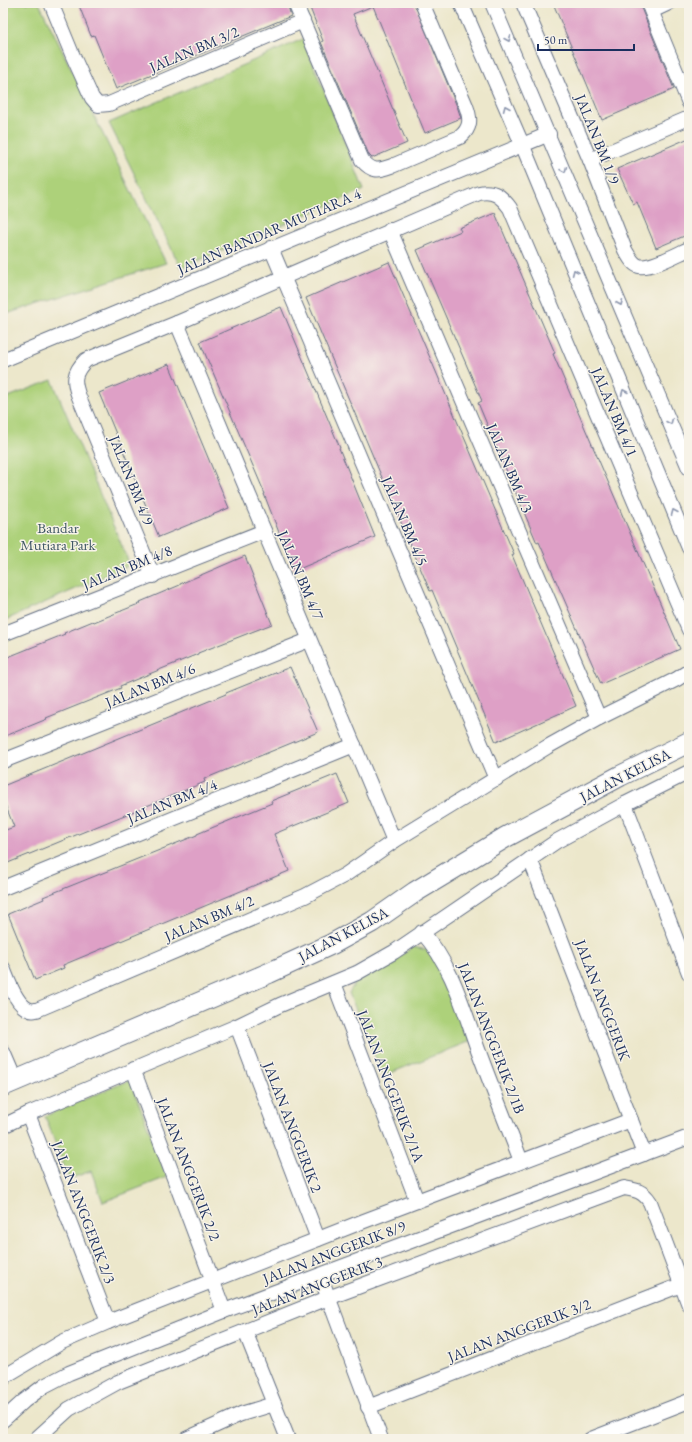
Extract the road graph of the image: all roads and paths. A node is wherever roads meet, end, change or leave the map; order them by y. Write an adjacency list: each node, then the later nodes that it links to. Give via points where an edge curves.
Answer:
1 (51, 3): 9 (street, JALAN BM 3/2, via 92,98 98,105 109,104)
2 (295, 3): 9 (street)
3 (422, 3): 9 (street, via 466,106 469,125 460,137 384,168 369,168 362,160)
4 (461, 3): 13 (street, one-way to 4)
5 (492, 3): 12 (street, one-way to 12)
6 (523, 3): 14 (street, JALAN BM 1/9)
7 (669, 3): 8 (street)
8 (650, 7): 10 (street)
9 (303, 21)
10 (689, 103)
11 (689, 118): 14 (street)
12 (549, 134): 13 (street, JALAN BANDAR MUTIARA 4); 22 (street, one-way to 22)
13 (522, 144): 17 (street, JALAN BANDAR MUTIARA 4); 24 (street, one-way to 13)
14 (590, 160): 18 (street, JALAN BM 1/9, via 625,250 632,261 638,266 646,266)
15 (510, 208): 16 (street, JALAN BM 4/9, via 500,196 492,192 478,193); 26 (street, JALAN BM 4/1)
16 (390, 230): 19 (street, JALAN BM 4/9); 30 (street, JALAN BM 4/3)
17 (271, 248): 19 (street, JALAN BM 4/5); 21 (street, JALAN BANDAR MUTIARA 4)
18 (689, 249)
19 (283, 276): 20 (street, JALAN BM 4/9); 35 (street, JALAN BM 4/5)
20 (177, 323): 23 (street, JALAN BM 4/7); 25 (street, JALAN BM 4/9, via 86,360 80,366 75,384)
21 (3, 360)
22 (689, 468)
23 (264, 531): 25 (street, JALAN BM 4/8); 28 (street, JALAN BM 4/7)
24 (689, 548)
25 (153, 576): 27 (street, JALAN BM 4/8)
26 (689, 630)
27 (3, 634)
28 (309, 640): 32 (street, JALAN BM 4/7); 33 (street, JALAN BM 4/6)
29 (689, 671): 30 (street, JALAN BM 4/2)
30 (599, 718): 35 (street, JALAN BM 4/2)
31 (689, 742): 47 (main road, JALAN KELISA, via 506,837 415,892 372,922 332,944)
32 (354, 745): 37 (street, JALAN BM 4/7); 39 (street, JALAN BM 4/4)
33 (3, 761)
34 (689, 772): 36 (street)
35 (496, 779): 37 (street, JALAN BM 4/2)
36 (625, 804): 38 (street, via 557,841); 42 (street)
37 (394, 841): 41 (street, JALAN BM 4/2, via 345,876 305,896 40,1010 30,1010 21,1004)
38 (530, 859): 40 (street); 49 (street, JALAN ANGGERIK)
39 (3, 888)
40 (422, 932): 43 (street, via 377,962); 53 (street, JALAN ANGGERIK 2/1B, via 433,944 455,983)
41 (3, 968)
42 (689, 973)
43 (334, 983): 44 (street); 54 (street, JALAN ANGGERIK 2/1A)
44 (237, 1026): 46 (street); 55 (street, JALAN ANGGERIK 2)
45 (3, 1052): 47 (street)
46 (132, 1069): 48 (street); 57 (street, JALAN ANGGERIK 2/2)
47 (9, 1083)
48 (28, 1114): 50 (street); 62 (street, JALAN ANGGERIK 2/3)
49 (631, 1120): 52 (street, JALAN ANGGERIK); 53 (street)
50 (3, 1126)
51 (689, 1137): 52 (street, JALAN ANGGERIK 8/9)
52 (644, 1154): 56 (street, JALAN ANGGERIK 8/9)
53 (521, 1161): 54 (street)
54 (417, 1201): 55 (street)
55 (318, 1239): 57 (street)
56 (320, 1275): 59 (street); 61 (street, JALAN ANGGERIK 8/9)
57 (213, 1281): 61 (street, JALAN ANGGERIK 2/2); 62 (street)
58 (681, 1285): 59 (street, JALAN ANGGERIK 3, via 646,1195 638,1190 624,1188); 60 (street); 67 (street, JALAN ANGGERIK 3/2)
59 (328, 1298): 63 (street, JALAN ANGGERIK 3); 67 (street)
60 (689, 1306)
61 (224, 1311): 68 (street, JALAN ANGGERIK 8/9, via 70,1373 44,1386)
62 (108, 1322): 64 (street, via 62,1342)
63 (245, 1330): 66 (street); 71 (street, JALAN ANGGERIK 3, via 118,1382 69,1409)
64 (4, 1373)
65 (689, 1401): 70 (street)
66 (274, 1404): 69 (street, via 241,1414); 73 (street)
67 (368, 1407): 74 (street)
68 (3, 1420)
69 (208, 1435): 72 (street)
70 (608, 1436): 75 (street)
71 (36, 1439)
72 (186, 1439)
73 (288, 1439)
74 (381, 1439)
75 (591, 1439)

